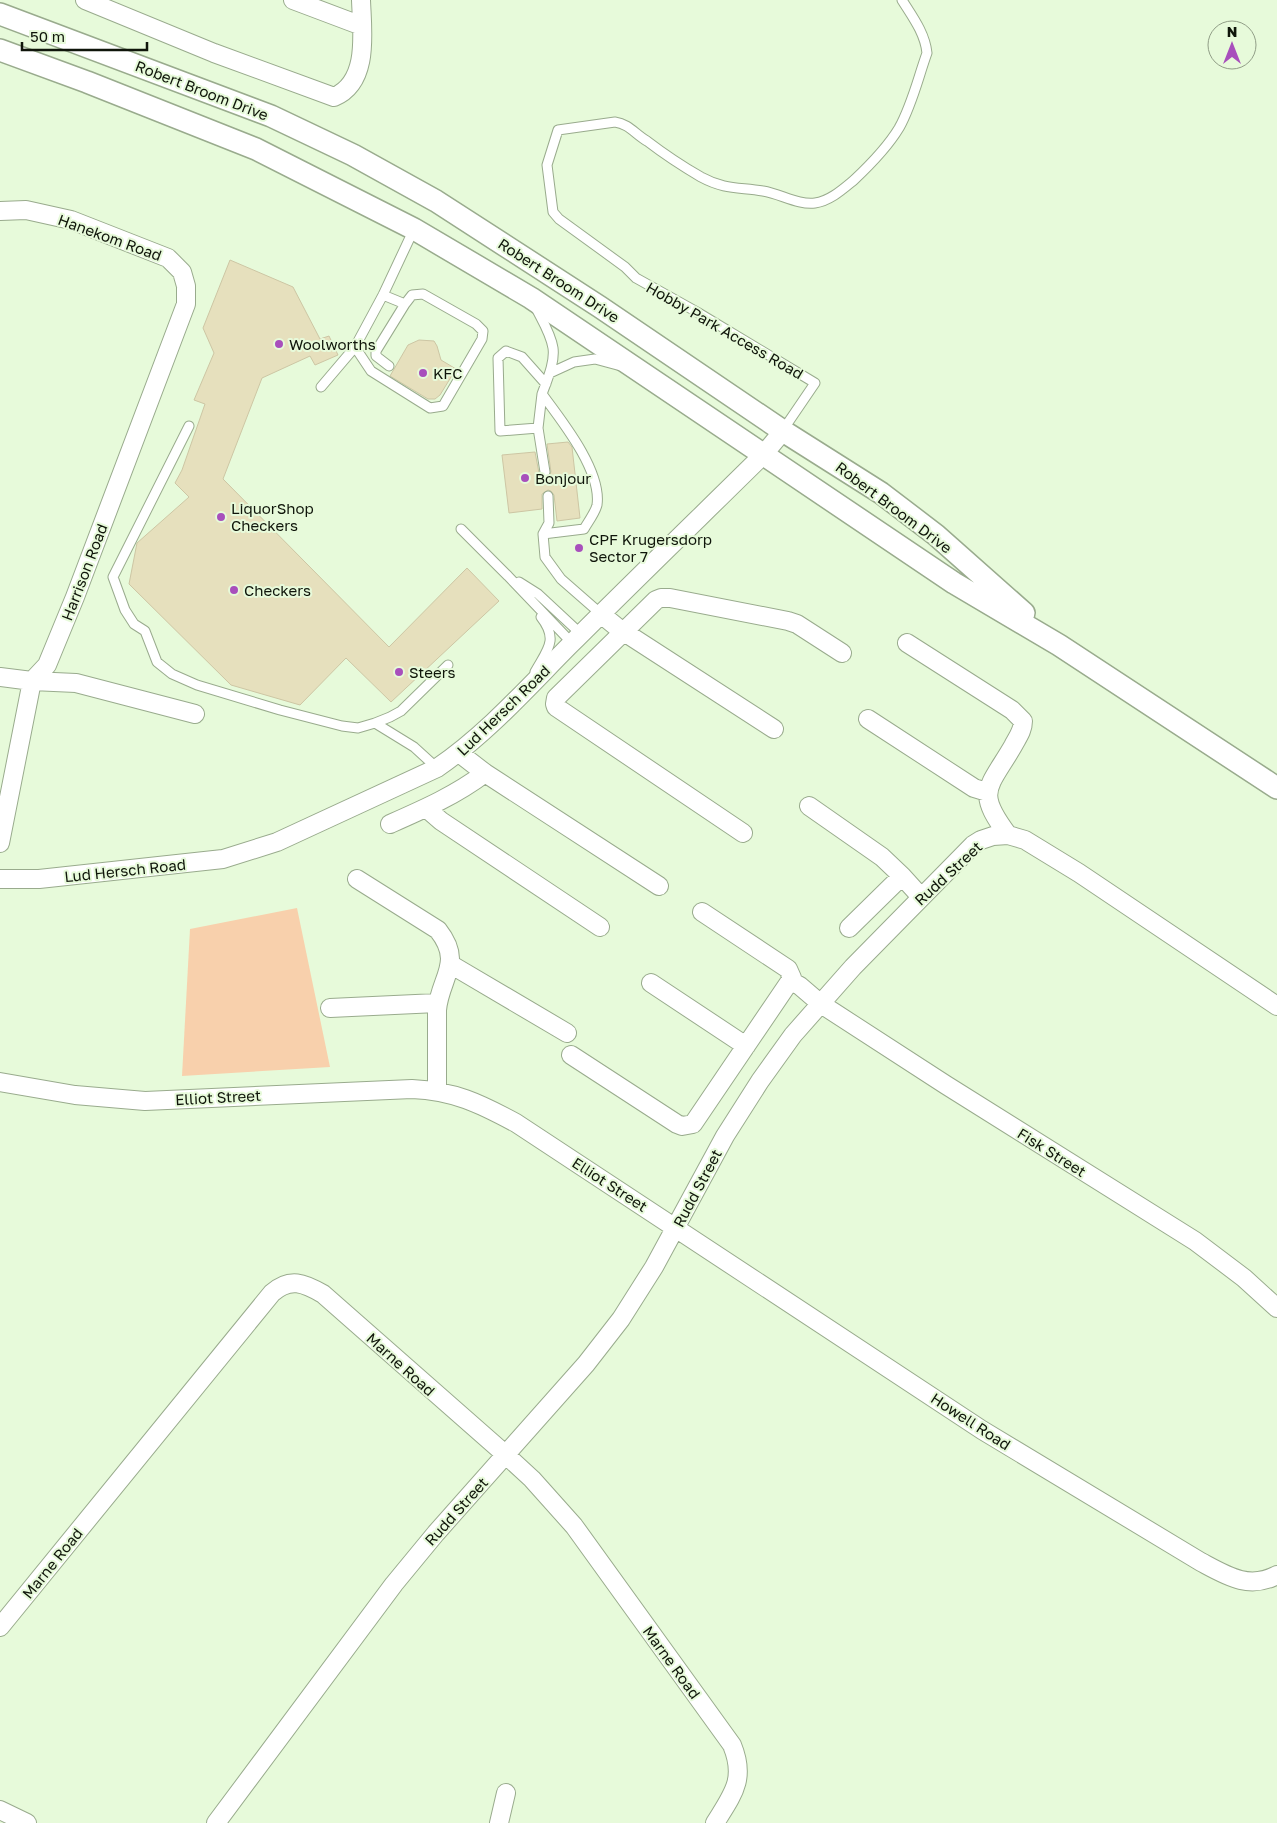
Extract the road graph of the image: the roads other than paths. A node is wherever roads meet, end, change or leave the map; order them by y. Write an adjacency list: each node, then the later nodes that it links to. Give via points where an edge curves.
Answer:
1 (85, 0): 6 (street, via 214,53 334,97 342,92 357,72)
2 (293, 0): 6 (street)
3 (361, 0): 6 (street)
4 (902, 0): 23 (lane, Hobby Park Access Road, via 922,35 927,53 908,107 899,128 875,160 829,199 807,203 764,191 718,184 644,140 630,127 615,122 558,130 547,164 553,212 559,219 625,266 636,278 815,383)
5 (0, 14): 23 (street, Robert Broom Drive, via 271,116 353,155 481,228)
6 (362, 26)
7 (0, 50): 9 (street, Robert Broom Drive, via 256,149)
8 (0, 211): 12 (street, Hanekom Road, via 26,210 71,220 168,258 182,272)
9 (414, 228): 10 (lane); 11 (street, Robert Broom Drive)
10 (383, 295): 13 (lane); 14 (lane)
11 (531, 298): 16 (street, Robert Broom Drive); 17 (lane, via 553,349)
12 (186, 304): 38 (street, Harrison Road, via 75,597 47,665)
13 (405, 304): 14 (lane, via 412,295 423,294 483,331 443,406 430,408 371,370); 15 (lane, via 376,351 376,356)
14 (356, 347): 19 (lane)
15 (388, 366)
16 (635, 367): 17 (lane, via 595,360 574,362); 24 (street, Robert Broom Drive)
17 (550, 373): 18 (lane)
18 (546, 384): 20 (lane); 22 (lane, via 522,357 506,351 498,358 500,431)
19 (321, 387)
20 (542, 394): 22 (lane); 28 (lane, via 588,463 597,485 596,507 584,529)
21 (189, 426): 42 (lane, via 113,576 125,610 134,624 145,631 158,662 172,674 197,685 342,726 358,728)
22 (538, 428): 25 (lane)
23 (783, 431): 24 (street, Lud Hersch Road); 34 (street, Robert Broom Drive, via 873,488 936,535)
24 (763, 456): 30 (street, Lud Hersch Road); 34 (street, Robert Broom Drive, via 954,583)
25 (545, 472)
26 (548, 496): 28 (lane, via 549,523)
27 (461, 529): 29 (lane)
28 (543, 534): 30 (lane, via 545,557 561,579)
29 (508, 576): 32 (lane); 39 (lane, via 550,631 548,649)
30 (601, 614): 31 (street); 32 (street, Lud Hersch Road)
31 (624, 632): 35 (street, via 656,600 670,598 788,621); 43 (street); 52 (street, via 556,698 556,708)
32 (576, 639): 39 (street, Lud Hersch Road)
33 (908, 643): 48 (street, via 1012,710 1023,721 1022,731)
34 (1059, 645): 47 (street, Robert Broom Drive)
35 (842, 653)
36 (448, 665): 42 (lane, via 401,710)
37 (0, 677): 38 (street)
38 (32, 681): 40 (street, via 76,683); 54 (street, Harrison Road)
39 (523, 693): 44 (street, Lud Hersch Road)
40 (195, 714)
41 (868, 719): 48 (street, via 974,788)
42 (375, 723): 45 (lane, via 414,747)
43 (774, 729)
44 (459, 753): 45 (street, Lud Hersch Road); 46 (street)
45 (437, 768): 56 (street, Lud Hersch Road, via 277,842 223,859 40,879)
46 (485, 773): 50 (street, via 466,788); 58 (street)
47 (1277, 788)
48 (987, 792): 53 (street, via 991,810)
49 (809, 806): 55 (street, via 882,857)
50 (426, 808): 51 (street); 61 (street)
51 (390, 824)
52 (743, 833)
53 (1008, 836): 59 (street, Rudd Street, via 993,836 973,845); 68 (street, Rudd Street, via 1046,851)
54 (0, 843)
55 (902, 876): 59 (street); 62 (street)
56 (0, 879)
57 (357, 879): 63 (street, via 438,930 450,953)
58 (659, 886)
59 (921, 898): 67 (street, Rudd Street)
60 (702, 912): 64 (street, Fisk Street, via 788,969 792,974)
61 (600, 927)
62 (849, 928)
63 (450, 964): 66 (street); 70 (street)
64 (791, 981): 67 (street, Fisk Street); 71 (street)
65 (651, 983): 71 (street)
66 (437, 1003): 69 (street); 74 (street)
67 (821, 1004): 75 (street, Rudd Street, via 793,1035 760,1081 725,1136); 76 (street, Fisk Street, via 1195,1241)
68 (1277, 1006)
69 (330, 1008)
70 (567, 1033)
71 (746, 1046): 72 (street, via 693,1124 682,1126)
72 (571, 1055)
73 (0, 1082): 74 (street, Elliot Street, via 75,1095 145,1101 412,1089)
74 (437, 1091): 75 (street, Elliot Street, via 481,1104 516,1122)
75 (676, 1228): 77 (street, Rudd Street, via 626,1312 601,1346); 78 (street, Howell Road, via 982,1430 1201,1562 1233,1579 1249,1582)
76 (1277, 1308)
77 (506, 1455): 79 (street, Marne Road, via 323,1294 302,1283 286,1285 267,1299); 83 (street, Rudd Street, via 394,1584); 85 (street, Marne Road, via 532,1478 570,1521 732,1745 739,1771 732,1796)
78 (1277, 1575)
79 (0, 1627)
80 (506, 1793): 84 (street)
81 (0, 1810): 82 (street)
82 (27, 1823)
83 (216, 1823)
84 (499, 1823)
85 (715, 1823)

